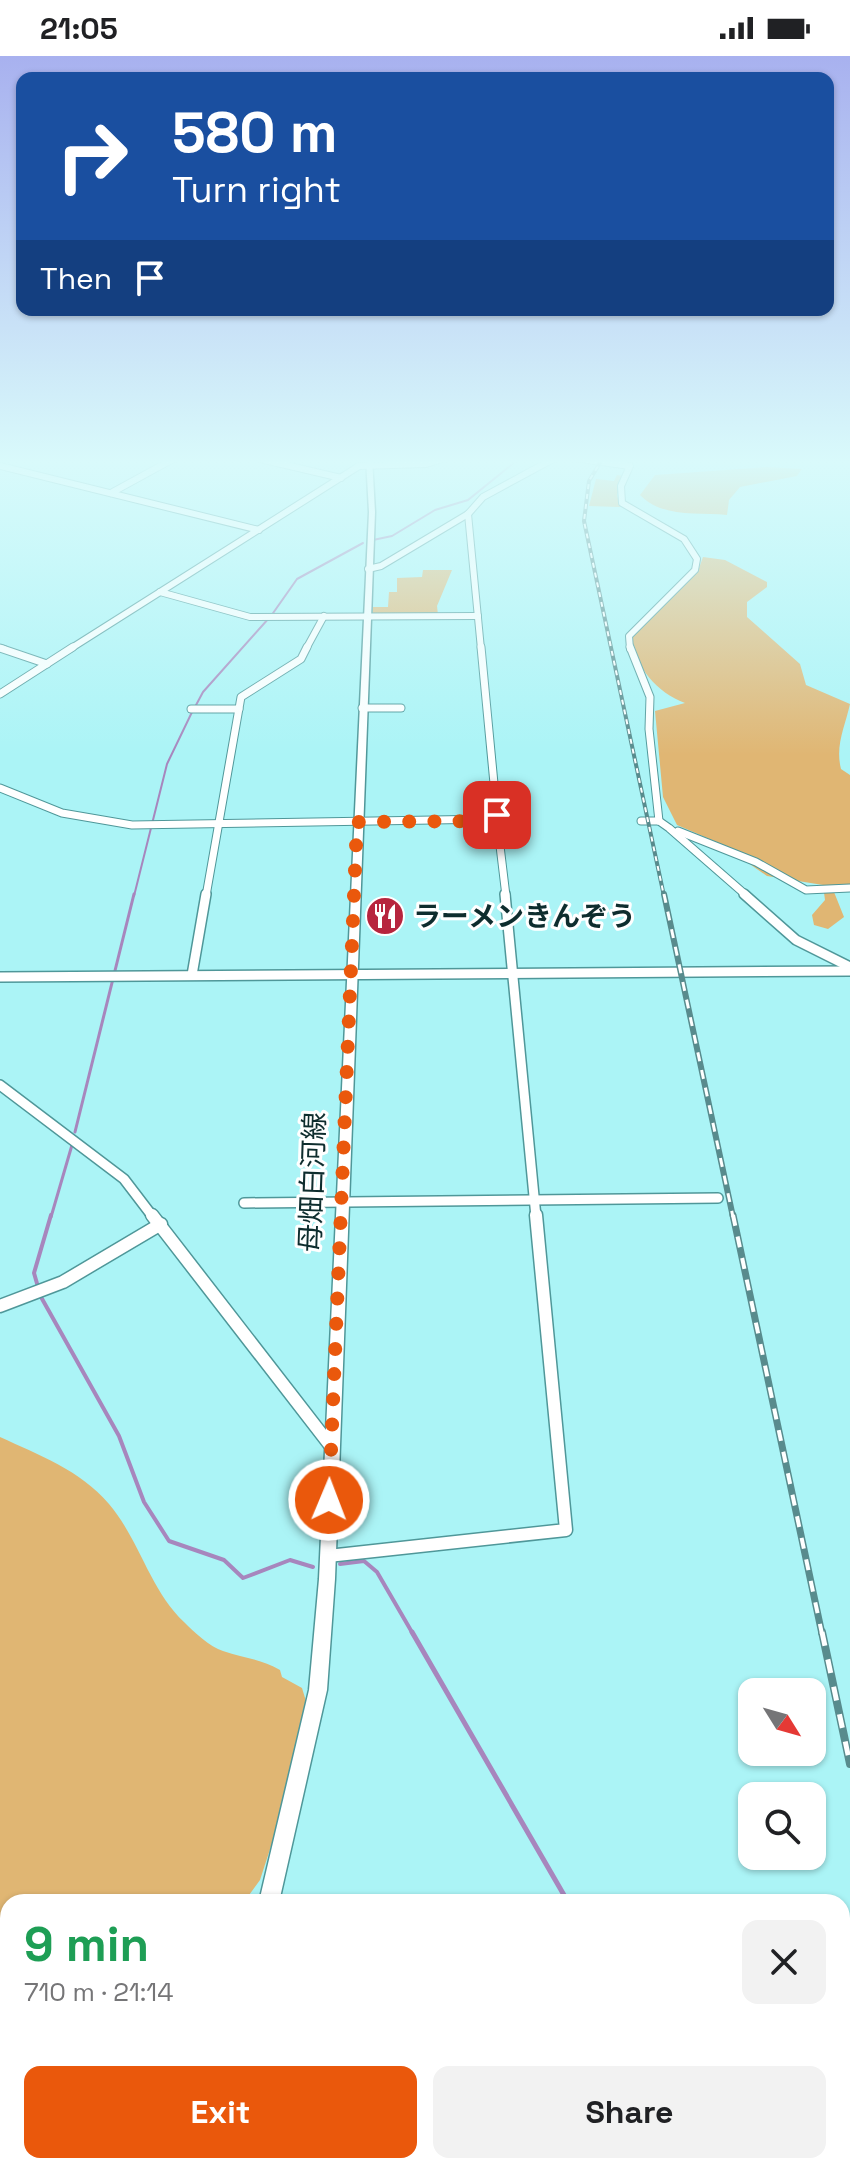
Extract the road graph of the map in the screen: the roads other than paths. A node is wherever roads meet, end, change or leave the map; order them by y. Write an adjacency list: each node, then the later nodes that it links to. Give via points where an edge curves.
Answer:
1 (216, 557): 7 (street)
2 (369, 557): 6 (main road, 母畑白河線)
3 (396, 557): 6 (street)
4 (472, 557): 10 (street)
5 (697, 557): 21 (street, via 695,570 629,636 630,654 650,697)
6 (368, 569): 9 (main road, 母畑白河線)
7 (160, 592): 8 (street, via 250,617); 12 (street)
8 (324, 616): 9 (street); 17 (street, via 301,659 243,695)
9 (368, 616): 10 (street); 14 (main road, 母畑白河線)
10 (478, 616): 19 (street, via 497,815)
11 (0, 648): 12 (street)
12 (47, 664): 13 (street)
13 (0, 694)
14 (362, 708): 15 (street); 22 (main road, 母畑白河線)
15 (401, 708)
16 (191, 709): 17 (street)
17 (239, 709): 23 (street)
18 (0, 788): 23 (street, via 82,818)
19 (493, 819): 22 (street); 27 (street)
20 (641, 821): 21 (street)
21 (659, 821): 24 (street)
22 (357, 822): 23 (street); 28 (main road, 母畑白河線)
23 (218, 824): 29 (street)
24 (669, 828): 25 (street, via 756,862 806,890); 26 (street, via 796,940)
25 (850, 888)
26 (850, 969): 27 (street)
27 (512, 973): 28 (street); 33 (street)
28 (350, 974): 29 (street); 35 (main road, 母畑白河線)
29 (192, 975): 30 (street)
30 (0, 977)
31 (0, 1085): 36 (street, via 124,1179)
32 (718, 1198): 33 (street)
33 (535, 1201): 35 (street); 39 (street, via 566,1530)
34 (244, 1203): 35 (street)
35 (341, 1203): 38 (main road, 母畑白河線)
36 (161, 1224): 37 (street, via 63,1282); 38 (street)
37 (0, 1306)
38 (330, 1445): 39 (main road, 母畑白河線)
39 (328, 1556): 40 (main road, 母畑白河線, via 318,1690)
40 (271, 1894)

